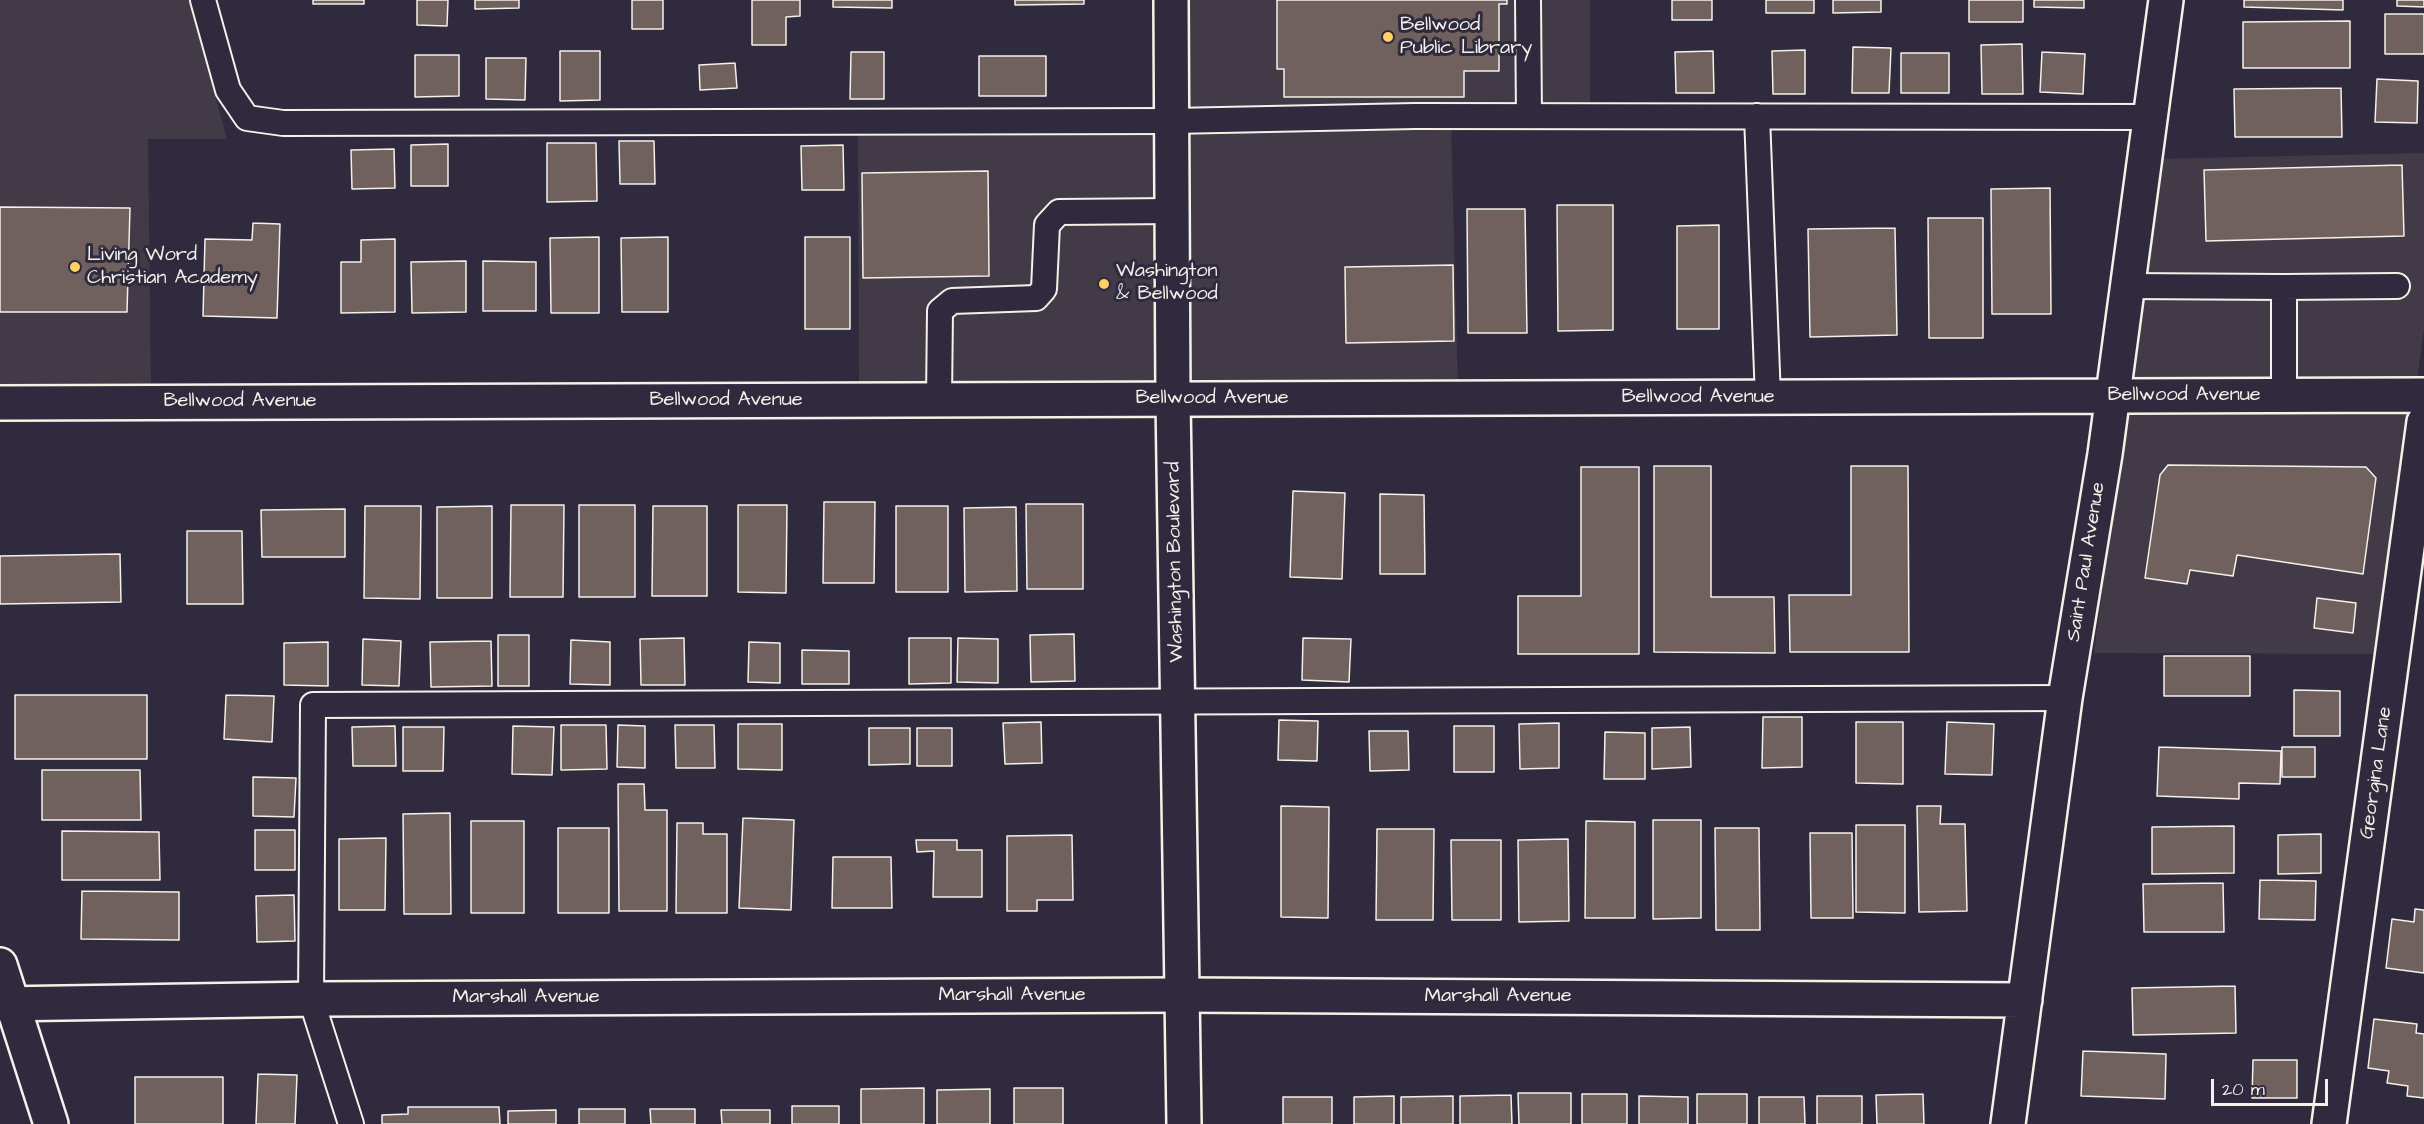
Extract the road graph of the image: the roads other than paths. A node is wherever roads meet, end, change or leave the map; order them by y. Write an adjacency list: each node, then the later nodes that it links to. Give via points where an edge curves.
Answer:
1 (203, 0): 8 (lane, via 228,90 247,118 283,123)
2 (1171, 0): 8 (street, Washington Boulevard)
3 (1528, 0): 5 (lane)
4 (2166, 0): 7 (street, Saint Paul Avenue)
5 (1529, 116): 6 (lane); 8 (lane)
6 (1758, 116): 7 (lane); 16 (lane)
7 (2152, 117): 10 (street, Saint Paul Avenue)
8 (1172, 121): 9 (street, Washington Boulevard)
9 (1172, 211): 17 (street, Washington Boulevard); 18 (lane, via 1059,212 1047,225 1044,289 1036,298 952,301 940,311)
10 (2127, 286): 12 (lane); 15 (street, Saint Paul Avenue)
11 (2397, 286): 12 (lane)
12 (2284, 287): 14 (lane)
13 (2424, 395): 14 (street, Bellwood Avenue)
14 (2284, 396): 15 (street, Bellwood Avenue)
15 (2112, 397): 16 (street, Bellwood Avenue); 21 (street, Saint Paul Avenue)
16 (1768, 398): 17 (street, Bellwood Avenue)
17 (1173, 399): 18 (street, Bellwood Avenue); 22 (street, Washington Boulevard)
18 (939, 400): 19 (street, Bellwood Avenue)
19 (0, 403)
20 (2424, 422): 32 (street, Georgina Lane)
21 (2065, 698): 22 (lane); 26 (street, Saint Paul Avenue)
22 (1178, 701): 24 (street, Washington Boulevard); 25 (lane, via 313,705)
23 (0, 965): 27 (street)
24 (1182, 995): 25 (street, Marshall Avenue); 26 (street, Marshall Avenue); 30 (street, Washington Boulevard)
25 (311, 999): 27 (street, Marshall Avenue); 29 (lane)
26 (2025, 1000): 31 (street, Saint Paul Avenue)
27 (7, 1004): 28 (street)
28 (51, 1124)
29 (351, 1124)
30 (1184, 1124)
31 (2008, 1124)
32 (2329, 1124)

